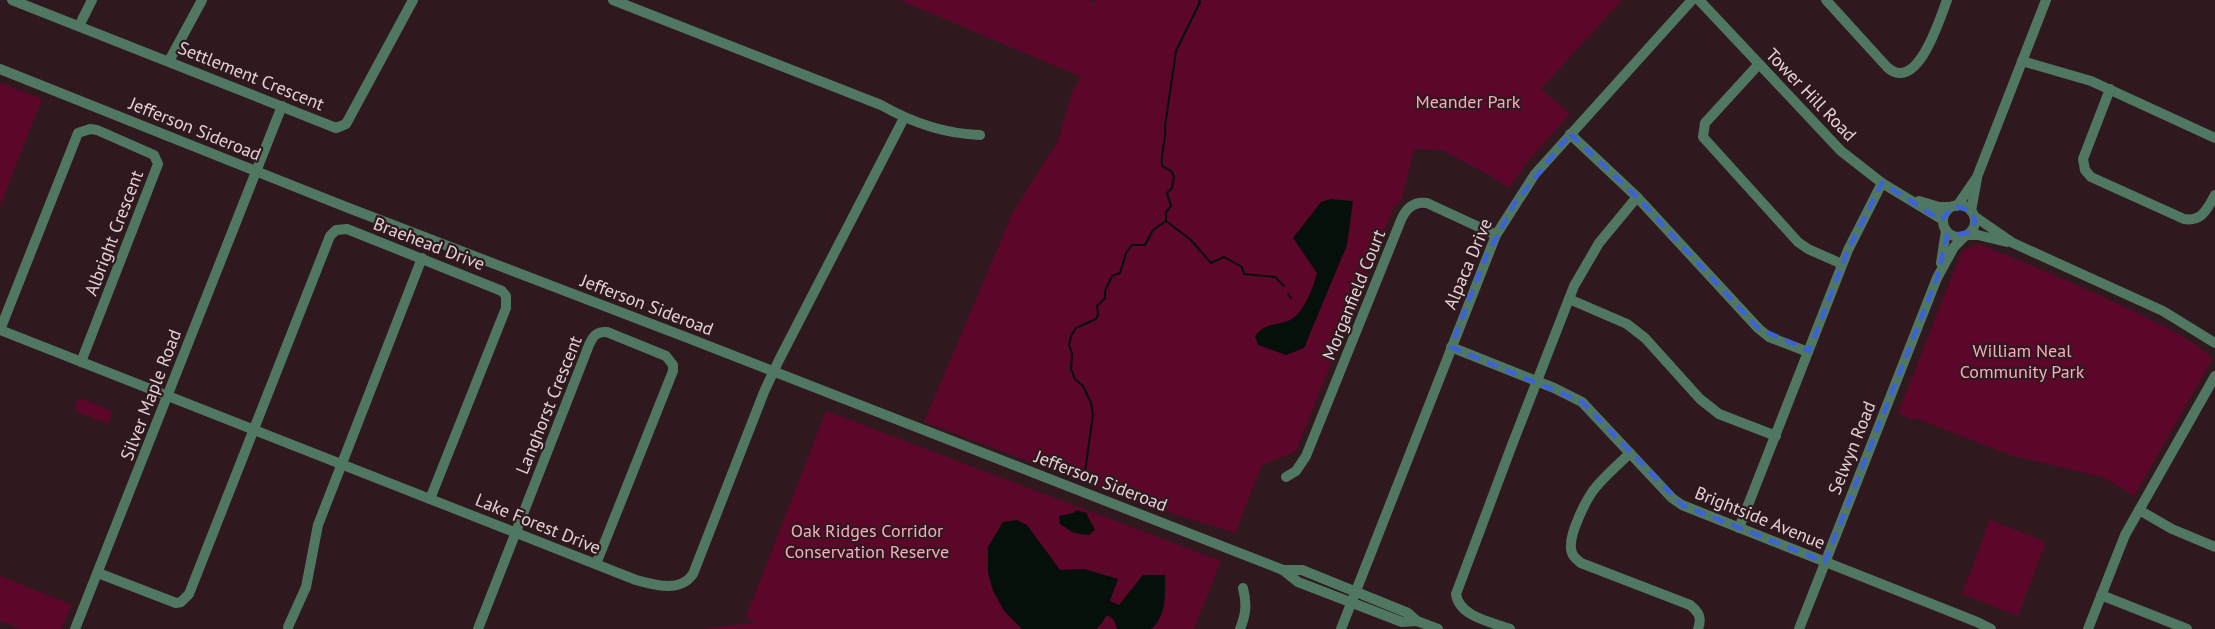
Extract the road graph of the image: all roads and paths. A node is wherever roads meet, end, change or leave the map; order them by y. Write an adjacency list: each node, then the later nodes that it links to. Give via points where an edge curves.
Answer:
1 (12, 0): 11 (street, Settlement Crescent)
2 (92, 0): 11 (street)
3 (202, 0): 13 (street)
4 (413, 0): 17 (street, Settlement Crescent, via 346,124 336,128)
5 (613, 0): 18 (street, via 881,105)
6 (1692, 0): 19 (street, Alpaca Drive)
7 (1699, 0): 14 (street, Tower Hill Road)
8 (1826, 0): 9 (street, via 1887,67 1905,72 1924,55)
9 (1947, 0)
10 (2046, 0): 12 (street)
11 (79, 26): 13 (street, Settlement Crescent)
12 (2022, 61): 16 (street); 23 (street)
13 (169, 62): 17 (street, Settlement Crescent)
14 (1759, 64): 24 (street, Tower Hill Road, via 1833,143); 36 (street, via 1705,123 1703,137 1798,242)
15 (0, 69): 22 (street, Jefferson Sideroad)
16 (2110, 89): 21 (street); 25 (street, via 2083,159 2091,177 2184,219 2203,216)
17 (282, 106): 22 (street, Silver Maple Road)
18 (904, 118): 20 (street, via 960,134); 44 (street)
19 (1570, 134): 26 (street); 32 (street, Alpaca Drive, via 1524,188)
20 (980, 135)
21 (2215, 138)
22 (256, 172): 44 (street, Jefferson Sideroad); 47 (street, Silver Maple Road)
23 (1977, 177): 28 (street); 29 (street)
24 (1882, 183): 27 (street, Tower Hill Road); 36 (street)
25 (2215, 195)
26 (1637, 197): 38 (street, via 1599,243); 42 (street, via 1758,328 1769,337)
27 (1910, 199): 28 (street, Tower Hill Road, via 1939,207); 30 (street, Tower Hill Road)
28 (1954, 206): 29 (street, via 1964,206); 30 (street, via 1947,210)
29 (1972, 213): 33 (street, via 1975,224); 34 (street)
30 (1943, 220): 31 (street)
31 (1946, 231): 33 (street, via 1954,237); 37 (street, Selwyn Road)
32 (1496, 235): 41 (street, Alpaca Drive); 52 (street, Morganfield Court, via 1427,203 1408,208 1306,456 1296,471)
33 (1966, 236): 34 (street); 37 (street, Selwyn Road, via 1954,247)
34 (2013, 243): 40 (street, via 2163,311)
35 (422, 258): 48 (street, Braehead Drive, via 347,230 333,232); 51 (street); 53 (street, Braehead Drive, via 502,291 507,302)
36 (1842, 264): 42 (street)
37 (1937, 279): 58 (street, Selwyn Road)
38 (1569, 299): 46 (street); 49 (street, via 1636,331 1719,414)
39 (0, 330): 43 (street, Lake Forest Drive); 43 (street, Albright Crescent, via 78,133 97,130 154,155 158,164)
40 (2215, 343)
41 (1451, 347): 46 (street, Brightside Avenue); 63 (street, Alpaca Drive)
42 (1808, 352): 49 (street)
43 (81, 362): 47 (street, Lake Forest Drive)
44 (773, 372): 59 (street, Lake Forest Drive, via 689,579 680,585 660,585); 63 (street, Jefferson Sideroad, via 1283,570 1302,570)
45 (2215, 376): 54 (street)
46 (1537, 381): 50 (street, Brightside Avenue, via 1582,402); 70 (street, via 1456,594 1460,607 1467,612)
47 (168, 396): 48 (street, Lake Forest Drive); 60 (street, Silver Maple Road)
48 (254, 429): 51 (street, Lake Forest Drive); 60 (street, via 186,599 170,602)
49 (1776, 436): 55 (street)
50 (1630, 453): 55 (street, Brightside Avenue, via 1682,505); 71 (street, via 1590,497 1573,536 1572,555 1690,605 1700,616)
51 (341, 463): 53 (street, Lake Forest Drive); 64 (street, via 318,525 306,587)
52 (1286, 477)
53 (430, 499): 56 (street, Lake Forest Drive)
54 (2139, 510): 57 (street); 62 (street)
55 (1739, 528): 58 (street, Brightside Avenue)
56 (516, 532): 59 (street, Lake Forest Drive); 59 (street, Langhorst Crescent, via 589,345 597,333 607,332 666,356 673,371); 66 (street)
57 (2215, 547)
58 (1825, 562): 72 (street, Selwyn Road); 73 (street, Brightside Avenue)
59 (596, 564)
60 (98, 573): 65 (street, Silver Maple Road)
61 (1243, 588): 67 (street, via 1246,614)
62 (2101, 595): 74 (street); 75 (street)
63 (1354, 597): 68 (street, Alpaca Drive); 69 (street, Jefferson Sideroad, via 1408,613)
64 (288, 627)
65 (75, 629)
66 (478, 629)
67 (1240, 629)
68 (1341, 629)
69 (1438, 629)
70 (1510, 629)
71 (1698, 629)
72 (1798, 629)
73 (1991, 629)
74 (2088, 629)
75 (2187, 629)

